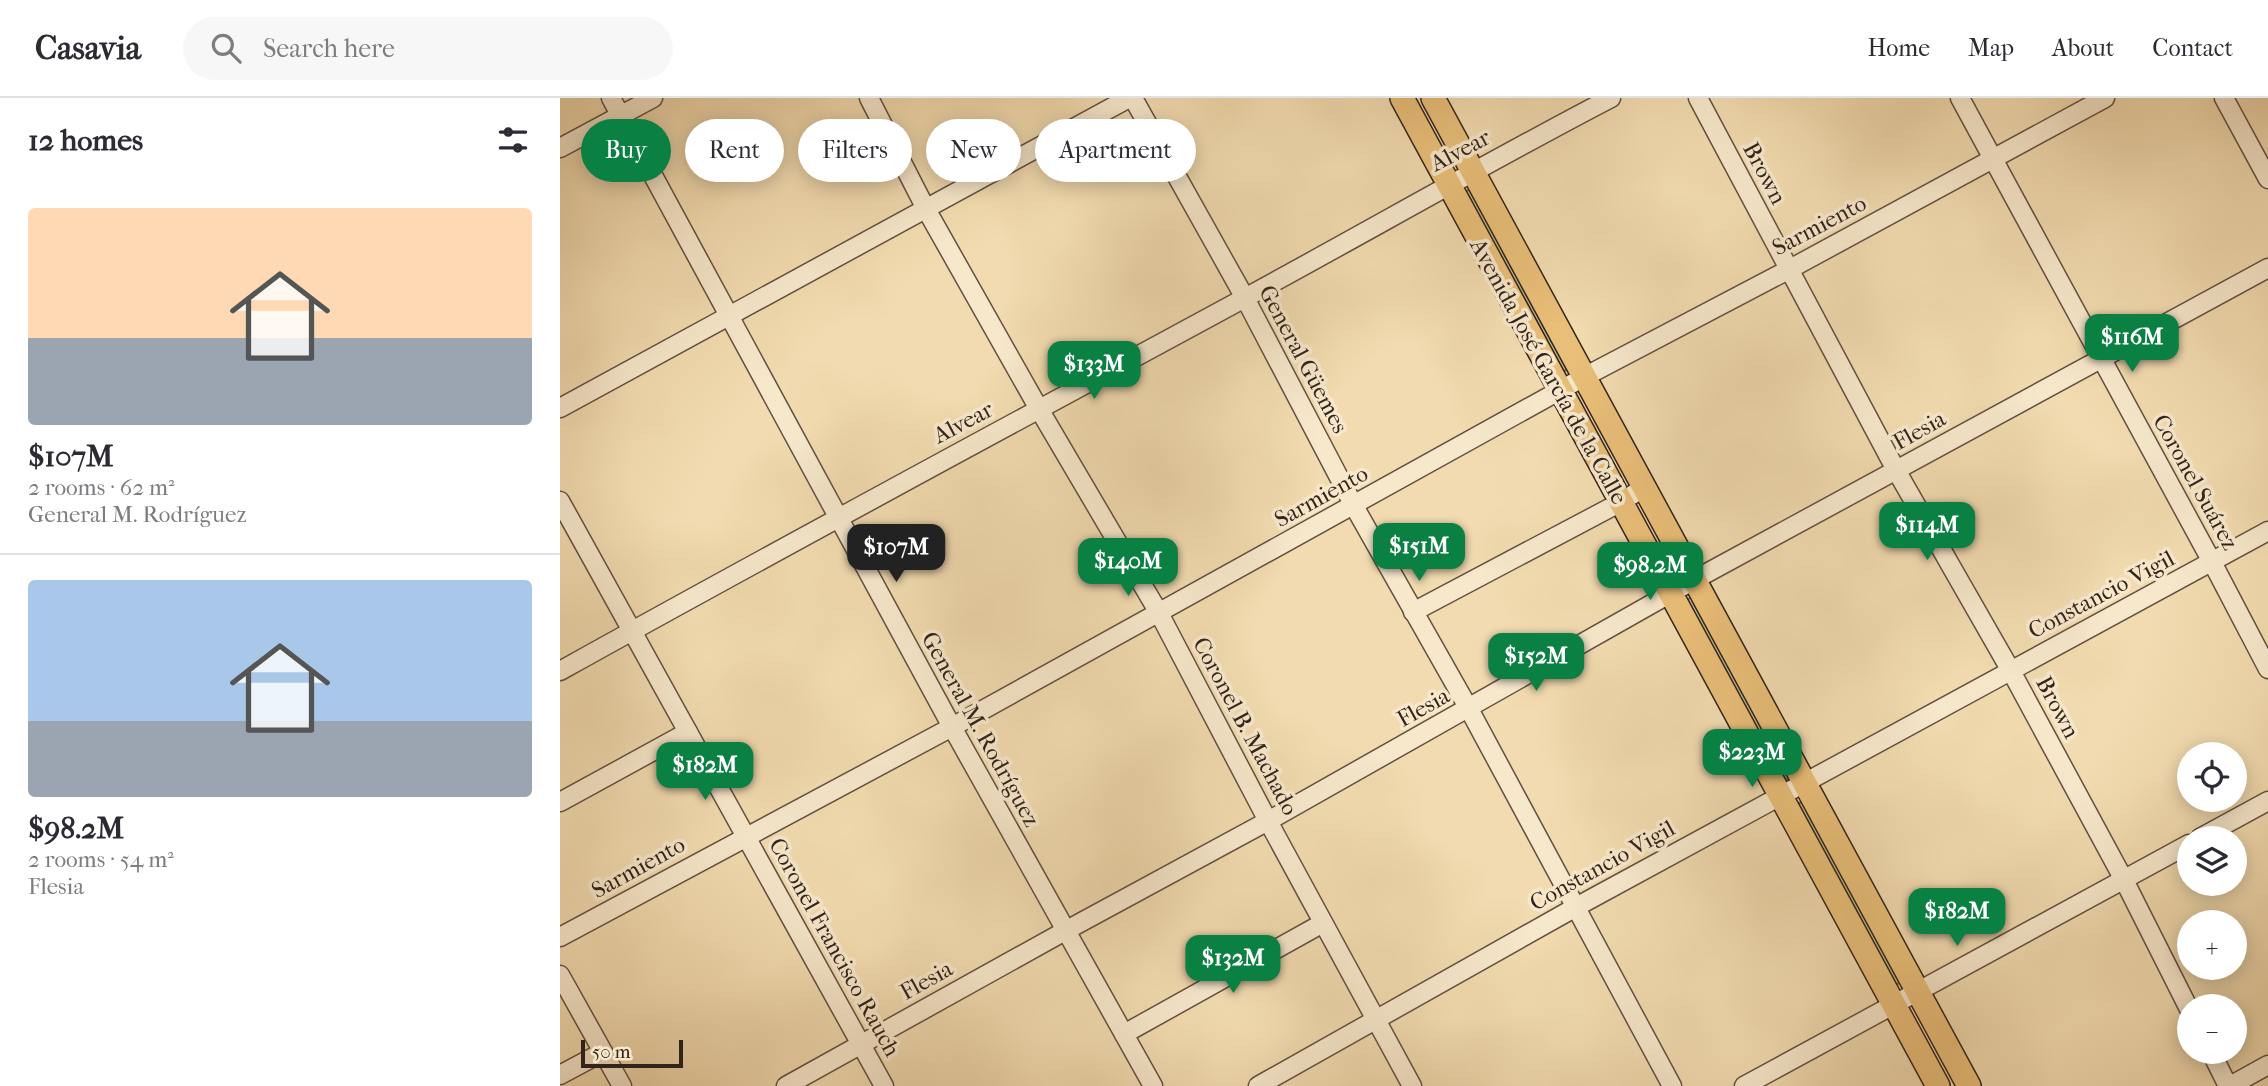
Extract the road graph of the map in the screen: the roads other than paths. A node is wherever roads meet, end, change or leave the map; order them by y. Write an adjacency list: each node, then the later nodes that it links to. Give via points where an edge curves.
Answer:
1 (611, 98): 12 (street, General M. Rodríguez)
2 (653, 98): 12 (street)
3 (869, 98): 18 (street, Coronel B. Machado)
4 (1131, 98): 18 (street); 21 (street, General Güemes)
5 (1402, 98): 17 (main road, Avenida José García de la Calle)
6 (1433, 98): 15 (main road, Avenida José García de la Calle)
7 (1611, 98): 15 (street, Alvear)
8 (1698, 98): 20 (street, Brown)
9 (1960, 98): 14 (street, Coronel Suárez)
10 (2105, 98): 14 (street, Sarmiento)
11 (2224, 98): 16 (street)
12 (620, 116): 13 (street); 22 (street, General M. Rodríguez)
13 (560, 148)
14 (1993, 159): 20 (street, Sarmiento); 23 (street, Coronel Suárez)
15 (1472, 171): 17 (street, Alvear); 24 (main road, Avenida José García de la Calle)
16 (2268, 180)
17 (1448, 185): 21 (street, Alvear); 25 (main road, Avenida José García de la Calle)
18 (926, 209): 22 (street); 27 (street, Coronel B. Machado)
19 (2268, 268): 23 (street, Flesia)
20 (1788, 270): 24 (street, Sarmiento); 28 (street, Brown)
21 (1245, 298): 27 (street, Alvear); 32 (street, General Güemes)
22 (727, 316): 26 (street); 33 (street, General M. Rodríguez)
23 (2102, 359): 28 (street, Flesia); 37 (street, Coronel Suárez)
24 (1584, 377): 25 (street, Sarmiento); 29 (main road, Avenida José García de la Calle)
25 (1560, 390): 31 (main road, Avenida José García de la Calle); 32 (street, Sarmiento)
26 (560, 408)
27 (1039, 409): 33 (street, Alvear); 41 (street, Coronel B. Machado)
28 (1896, 470): 38 (street, Flesia); 45 (street, Brown)
29 (1643, 488): 31 (street); 38 (main road, Avenida José García de la Calle)
30 (560, 501): 34 (street, Coronel Francisco Rauch)
31 (1621, 502): 39 (main road, Avenida José García de la Calle); 40 (street)
32 (1353, 506): 40 (street, General Güemes); 41 (street, Sarmiento)
33 (838, 517): 42 (street, Alvear); 47 (street, General M. Rodríguez)
34 (576, 531): 36 (street); 42 (street, Coronel Francisco Rauch)
35 (2268, 531): 37 (street, Constancio Vigil)
36 (560, 540)
37 (2212, 562): 43 (street, Coronel Suárez); 45 (street, Constancio Vigil)
38 (1694, 580): 39 (street, Flesia); 49 (main road, Avenida José García de la Calle)
39 (1671, 594): 46 (street, Flesia); 50 (main road, Avenida José García de la Calle)
40 (1413, 612): 46 (street, General Güemes)
41 (1159, 613): 47 (street, Sarmiento); 53 (street, Coronel B. Machado)
42 (631, 631): 44 (street, Alvear); 48 (street, Coronel Francisco Rauch)
43 (2268, 669)
44 (560, 671)
45 (2011, 671): 49 (street, Constancio Vigil); 57 (street, Brown)
46 (1469, 709): 53 (street, Flesia); 58 (street, General Güemes)
47 (952, 727): 55 (street, Sarmiento); 60 (street, General M. Rodríguez)
48 (688, 732): 52 (street); 55 (street, Coronel Francisco Rauch)
49 (1804, 783): 50 (street, Constancio Vigil); 63 (main road, Avenida José García de la Calle)
50 (1781, 796): 58 (street, Constancio Vigil); 65 (main road, Avenida José García de la Calle)
51 (2268, 801): 54 (street)
52 (560, 802)
53 (1268, 821): 59 (street, Coronel B. Machado); 60 (street, Flesia)
54 (2222, 826)
55 (746, 836): 61 (street, Sarmiento); 68 (street, Coronel Francisco Rauch)
56 (2177, 851): 57 (street)
57 (2124, 880): 63 (street); 64 (street, Brown)
58 (1576, 907): 66 (street, Constancio Vigil); 79 (street, General Güemes)
59 (1323, 922): 66 (street, Coronel B. Machado); 67 (street)
60 (1065, 930): 67 (street, General M. Rodríguez); 68 (street, Flesia)
61 (560, 937)
62 (560, 975): 69 (street)
63 (1916, 991): 65 (street); 82 (main road, Avenida José García de la Calle)
64 (2181, 994)
65 (1894, 1003): 80 (street); 81 (main road, Avenida José García de la Calle)
66 (1377, 1019): 77 (street, Constancio Vigil); 78 (street, Coronel B. Machado)
67 (1124, 1034): 76 (street, General M. Rodríguez)
68 (861, 1045): 74 (street, Flesia); 75 (street, Coronel Francisco Rauch)
69 (603, 1052): 72 (street); 73 (street)
70 (2217, 1064): 83 (street)
71 (2268, 1065): 83 (street)
72 (560, 1075)
73 (622, 1086)
74 (786, 1086)
75 (884, 1086)
76 (1153, 1086)
77 (1258, 1086)
78 (1412, 1086)
79 (1672, 1086)
80 (1744, 1086)
81 (1938, 1086)
82 (1969, 1086)
83 (2229, 1086)

